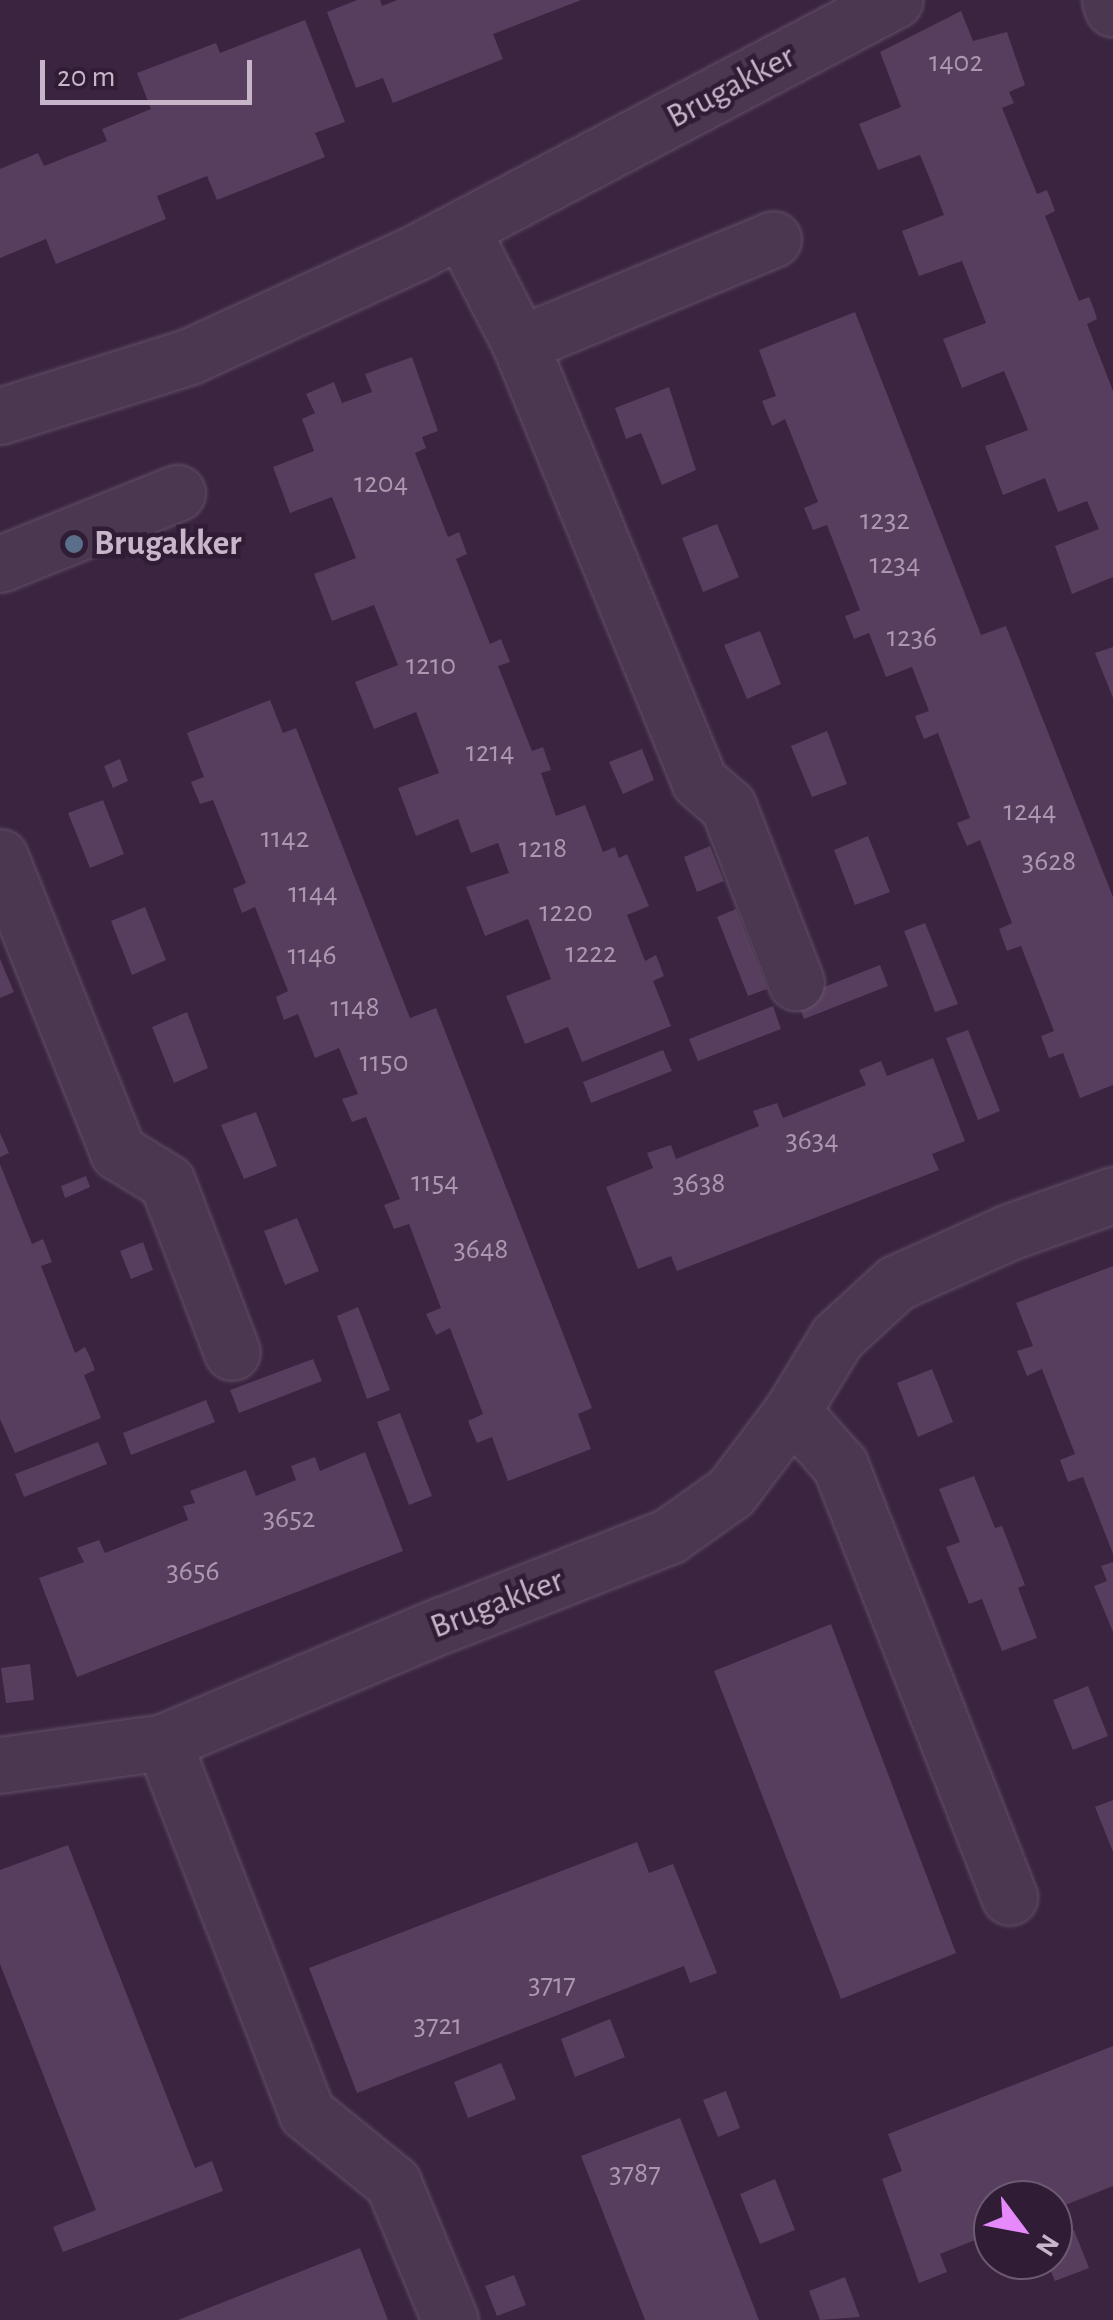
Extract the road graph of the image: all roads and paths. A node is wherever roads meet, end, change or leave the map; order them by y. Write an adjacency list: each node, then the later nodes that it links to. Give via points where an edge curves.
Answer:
1 (895, 0): 4 (street, Brugakker)
2 (1110, 0): 3 (street)
3 (1113, 8)
4 (461, 230): 6 (street); 7 (street, Brugakker, via 190,356)
5 (773, 240): 6 (street)
6 (520, 344): 11 (street, via 699,781 728,806)
7 (0, 416)
8 (177, 493): 9 (street)
9 (0, 564)
10 (0, 857): 13 (street, via 118,1152 168,1182)
11 (796, 982)
12 (1113, 1195): 14 (street, Brugakker, via 896,1283 837,1337)
13 (232, 1352)
14 (792, 1412): 15 (street, Brugakker, via 731,1492 670,1536); 17 (street, via 840,1465)
15 (163, 1742): 16 (street, Brugakker); 18 (street, via 308,2114 392,2183)
16 (0, 1765)
17 (1009, 1897)
18 (450, 2320)

